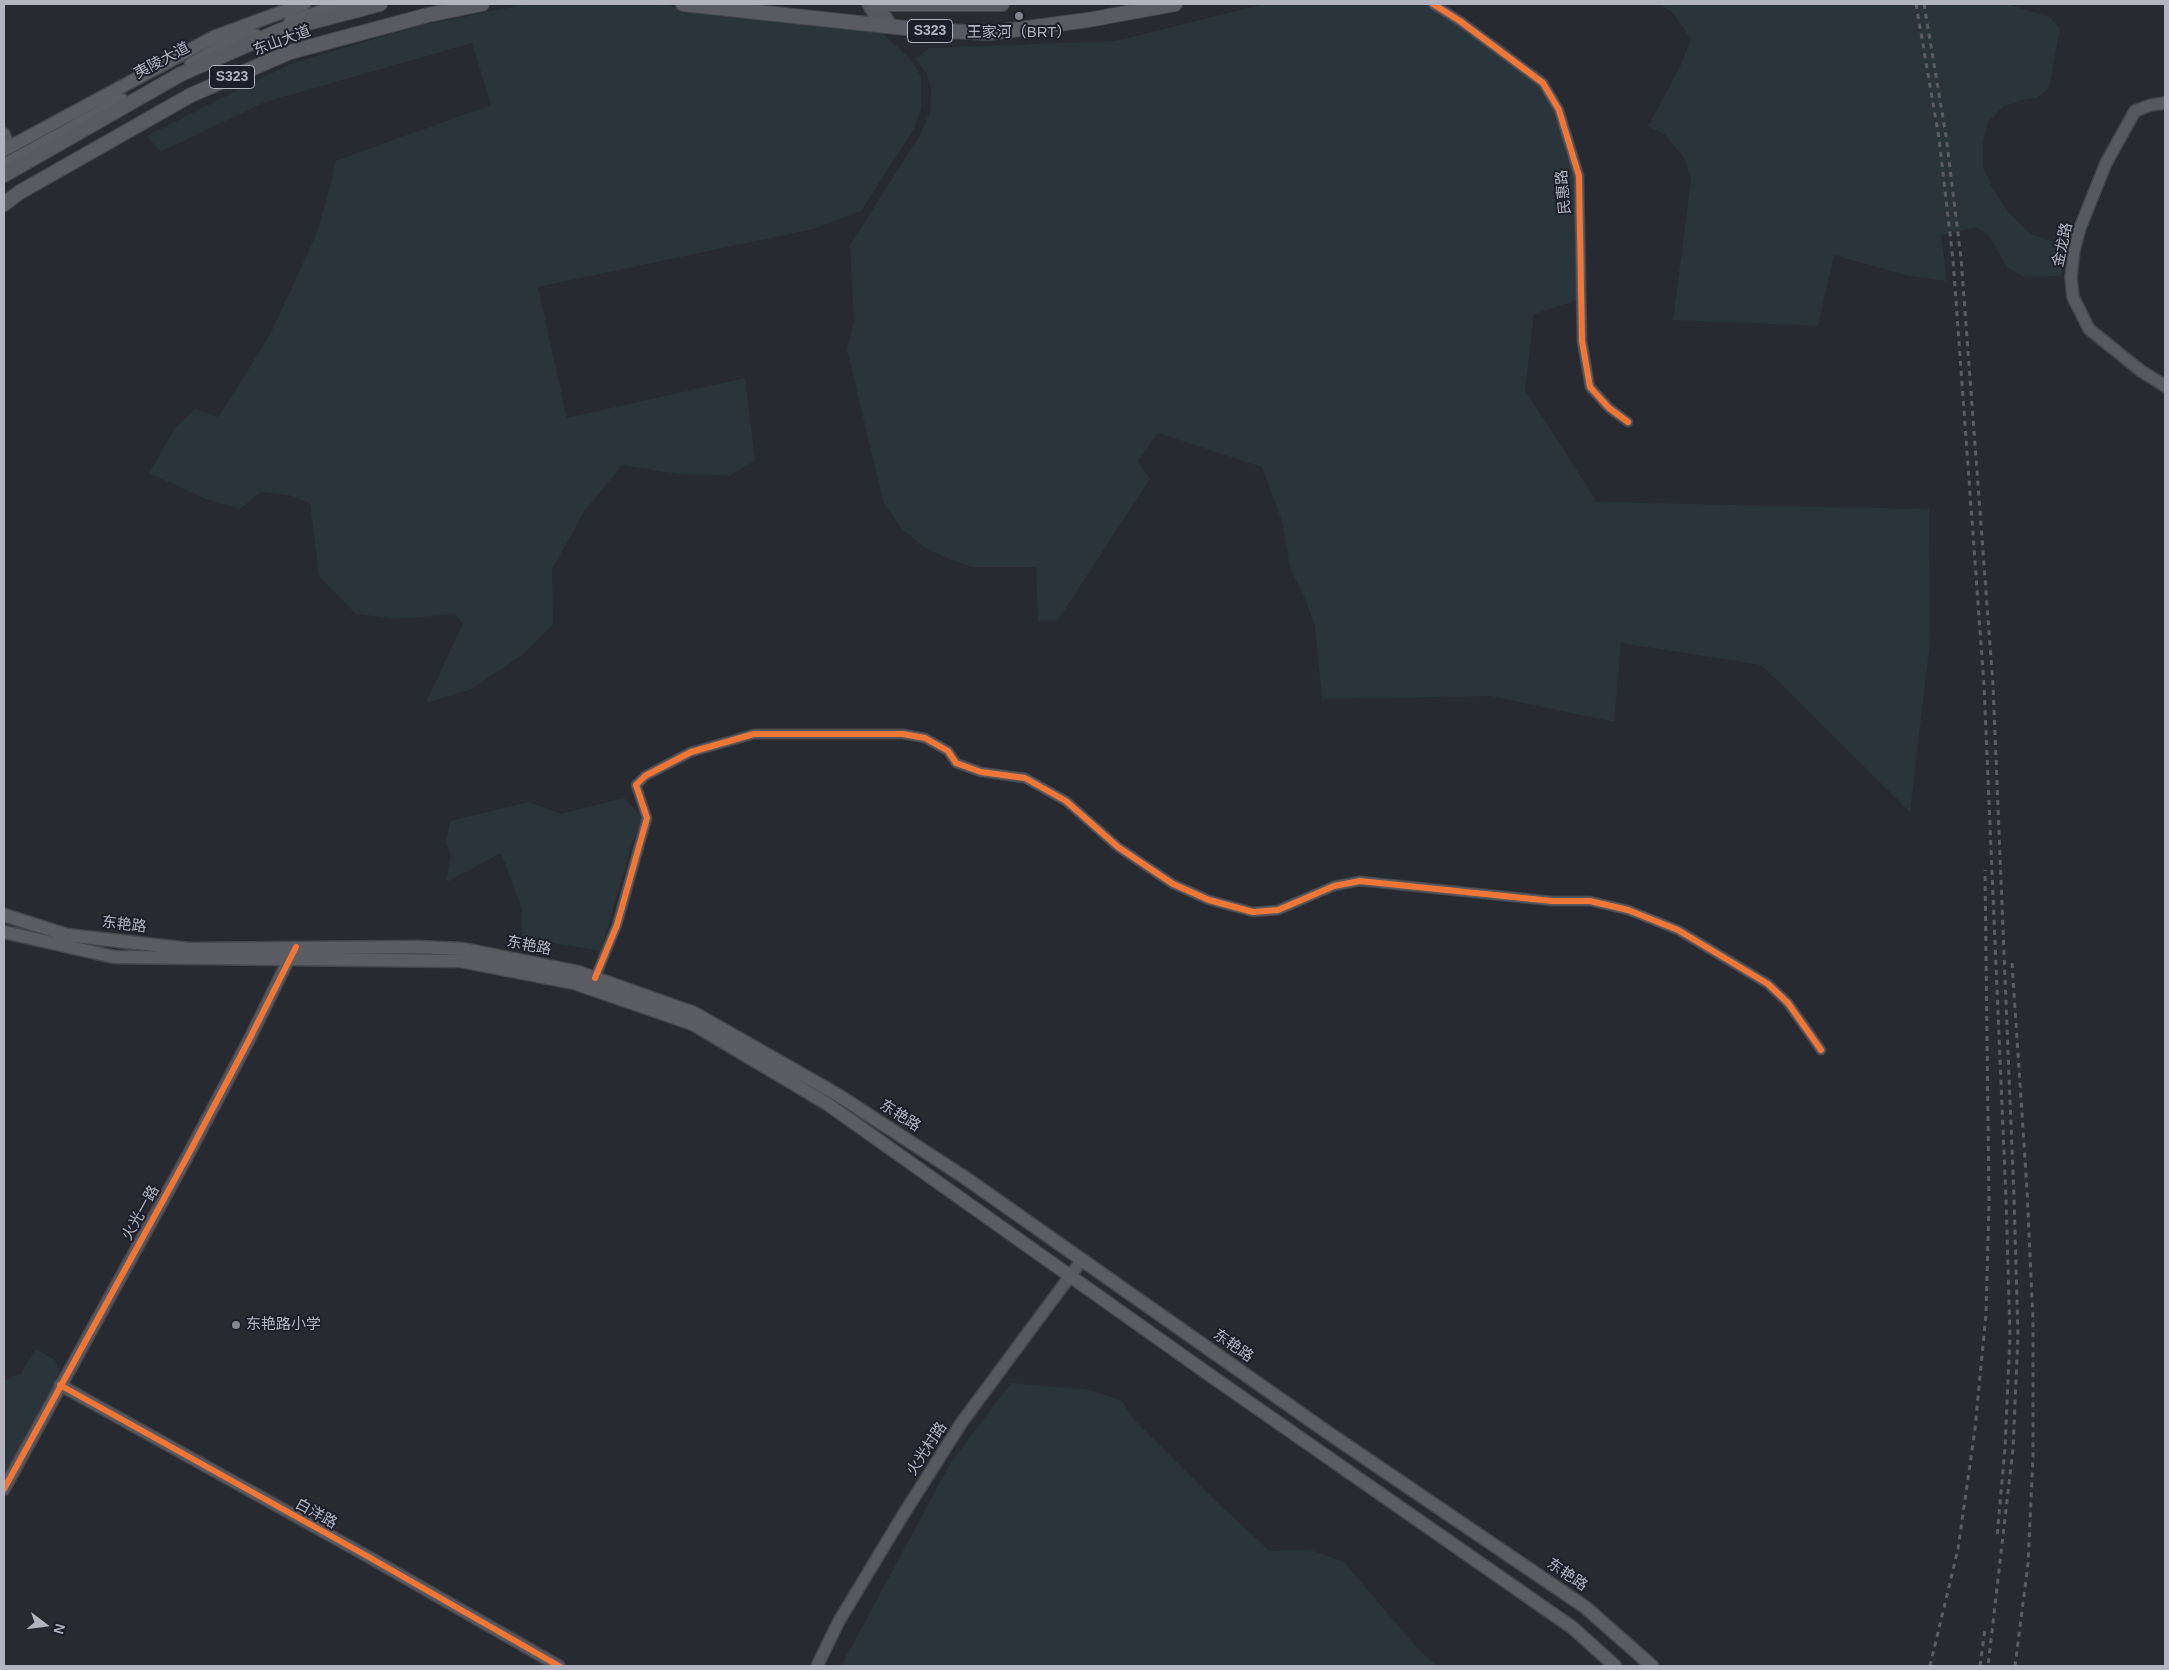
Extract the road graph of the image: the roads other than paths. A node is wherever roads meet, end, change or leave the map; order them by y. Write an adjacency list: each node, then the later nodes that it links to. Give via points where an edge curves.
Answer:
1 (304, 4): 15 (main road, 夷陵大道, via 214,37)
2 (344, 4): 16 (main road, 夷陵大道 / S323, via 220,48)
3 (380, 4): 17 (main road, 东山大道, via 281,30 181,74)
4 (482, 4): 18 (main road, 东山大道 / S323, via 290,52 191,95)
5 (683, 4): 12 (main road, S323)
6 (868, 4): 12 (street)
7 (873, 4): 8 (main road)
8 (878, 4): 9 (main road); 12 (street)
9 (1002, 4)
10 (1175, 4): 12 (main road, S323, via 989,34)
11 (1433, 4): 20 (street, 民惠路, via 1543,84 1559,110 1578,176 1582,341 1590,387 1609,408)
12 (886, 26)
13 (2165, 103): 19 (street, 金龙路, via 2136,111 2106,163 2080,228 2071,277 2072,297 2089,329)
14 (4, 134): 15 (street)
15 (6, 148)
16 (4, 165)
17 (4, 175)
18 (4, 204)
19 (2165, 386)
20 (1628, 422)
21 (4, 915): 23 (main road, 东艳路, via 68,935 189,949)
22 (4, 932): 23 (main road, 东艳路, via 114,957)
23 (292, 953): 24 (main road, 东艳路, via 417,947 463,949); 27 (main road, 东艳路, via 461,961 574,983 693,1024 826,1103); 28 (street, 火光一路, via 187,1157)
24 (595, 978): 25 (street, via 617,924 647,818 636,785 645,776 690,752 754,734 903,734 926,738 948,751 956,763 981,772 1025,778 1066,801 1118,847 1173,884 1209,900 1253,912 1278,910 1334,886 1360,881 1552,901 1590,901 1628,910 1678,930 1768,984 1788,1003); 26 (main road, 东艳路, via 694,1013 838,1095 964,1177)
25 (1821, 1050)
26 (1082, 1260): 27 (street, 火光村路); 33 (main road, 东艳路, via 1585,1607)
27 (1070, 1276): 31 (street, 火光村路, via 962,1422 844,1613); 32 (main road, 东艳路, via 1573,1628)
28 (60, 1385): 29 (street, 火光一路); 30 (street, 白洋路)
29 (4, 1489)
30 (559, 1666)
31 (817, 1666)
32 (1615, 1666)
33 (1652, 1666)

